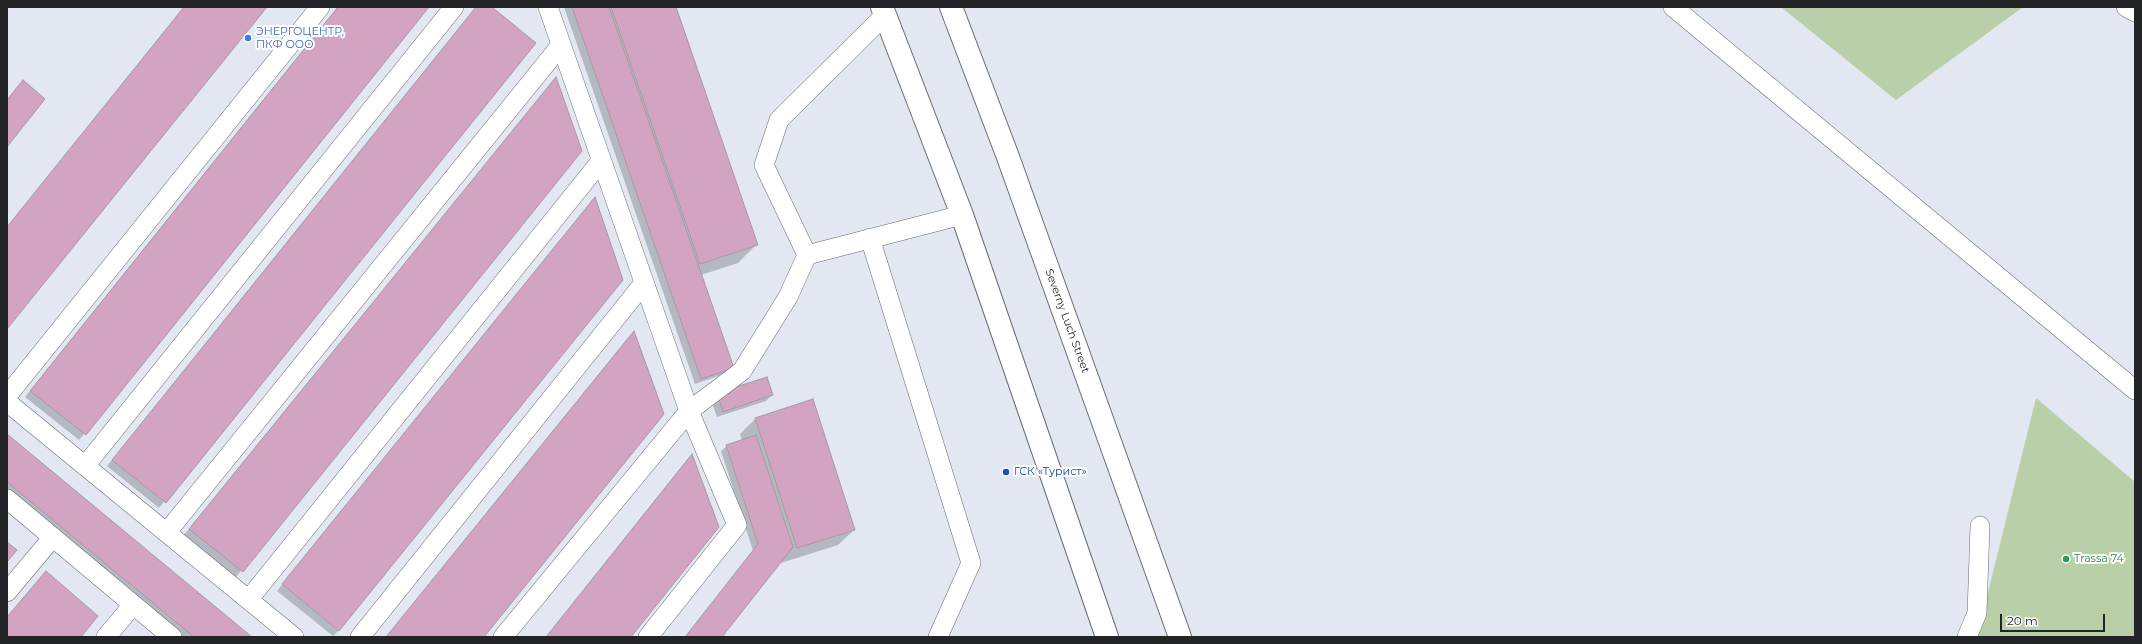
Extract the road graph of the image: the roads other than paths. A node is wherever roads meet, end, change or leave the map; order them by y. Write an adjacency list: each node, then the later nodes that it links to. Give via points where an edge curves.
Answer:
1 (320, 7): 16 (lane)
2 (454, 7): 19 (lane)
3 (548, 7): 9 (lane)
4 (951, 7): 35 (main road, Severny Luch Street, via 1008,157)
5 (1673, 7): 15 (lane)
6 (2126, 7): 8 (lane)
7 (883, 11): 11 (main road); 13 (lane, via 779,120 764,165)
8 (2135, 12)
9 (561, 44): 10 (lane); 22 (lane)
10 (601, 161): 14 (lane); 25 (lane)
11 (962, 215): 12 (lane); 34 (main road)
12 (870, 238): 13 (lane); 33 (lane, via 971,563)
13 (807, 254): 18 (lane, via 788,297 742,371)
14 (644, 283): 18 (lane); 30 (lane)
15 (2135, 390)
16 (7, 396)
17 (7, 402): 19 (lane)
18 (689, 411): 31 (lane); 32 (lane, via 737,525)
19 (85, 466): 22 (lane)
20 (7, 499): 23 (lane)
21 (1980, 526): 36 (lane, via 1977,613)
22 (167, 532): 25 (lane)
23 (53, 538): 24 (lane); 26 (lane)
24 (7, 592)
25 (249, 599): 29 (lane)
26 (133, 605): 27 (lane); 28 (lane)
27 (106, 637)
28 (172, 637)
29 (294, 637)
30 (360, 637)
31 (503, 637)
32 (648, 637)
33 (938, 637)
34 (1107, 637)
35 (1180, 637)
36 (1967, 637)

